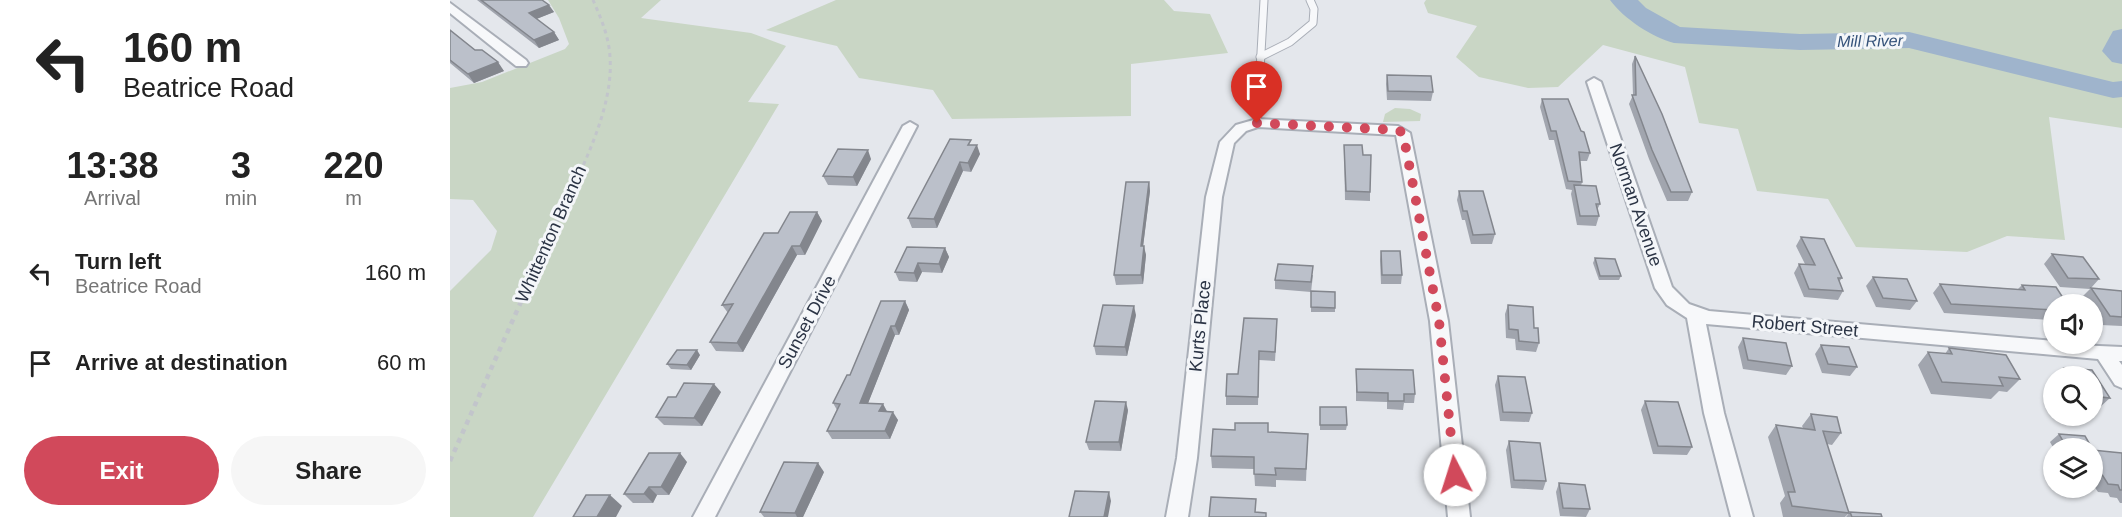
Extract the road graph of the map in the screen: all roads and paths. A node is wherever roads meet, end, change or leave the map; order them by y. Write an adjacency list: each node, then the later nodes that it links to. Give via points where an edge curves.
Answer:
1 (593, 0): 13 (path, Whittenton Branch, via 605,26 612,62 608,98 591,146)
2 (1264, 0): 5 (lane)
3 (1310, 0): 5 (lane, via 1313,23 1290,42)
4 (450, 7): 6 (street)
5 (1260, 57): 8 (lane)
6 (521, 63)
7 (1594, 82): 10 (street, Norman Avenue, via 1664,288 1671,300)
8 (1257, 123): 15 (street, Kurts Place, via 1230,137 1214,197 1187,458); 16 (street, via 1402,130 1439,321)
9 (910, 126): 14 (street, Sunset Drive)
10 (1695, 315): 11 (street, Robert Street); 17 (street, via 1714,413)
11 (2113, 353): 12 (street)
12 (2122, 380)
13 (450, 462)
14 (704, 517)
15 (1177, 517)
16 (1459, 517)
17 (1742, 517)

